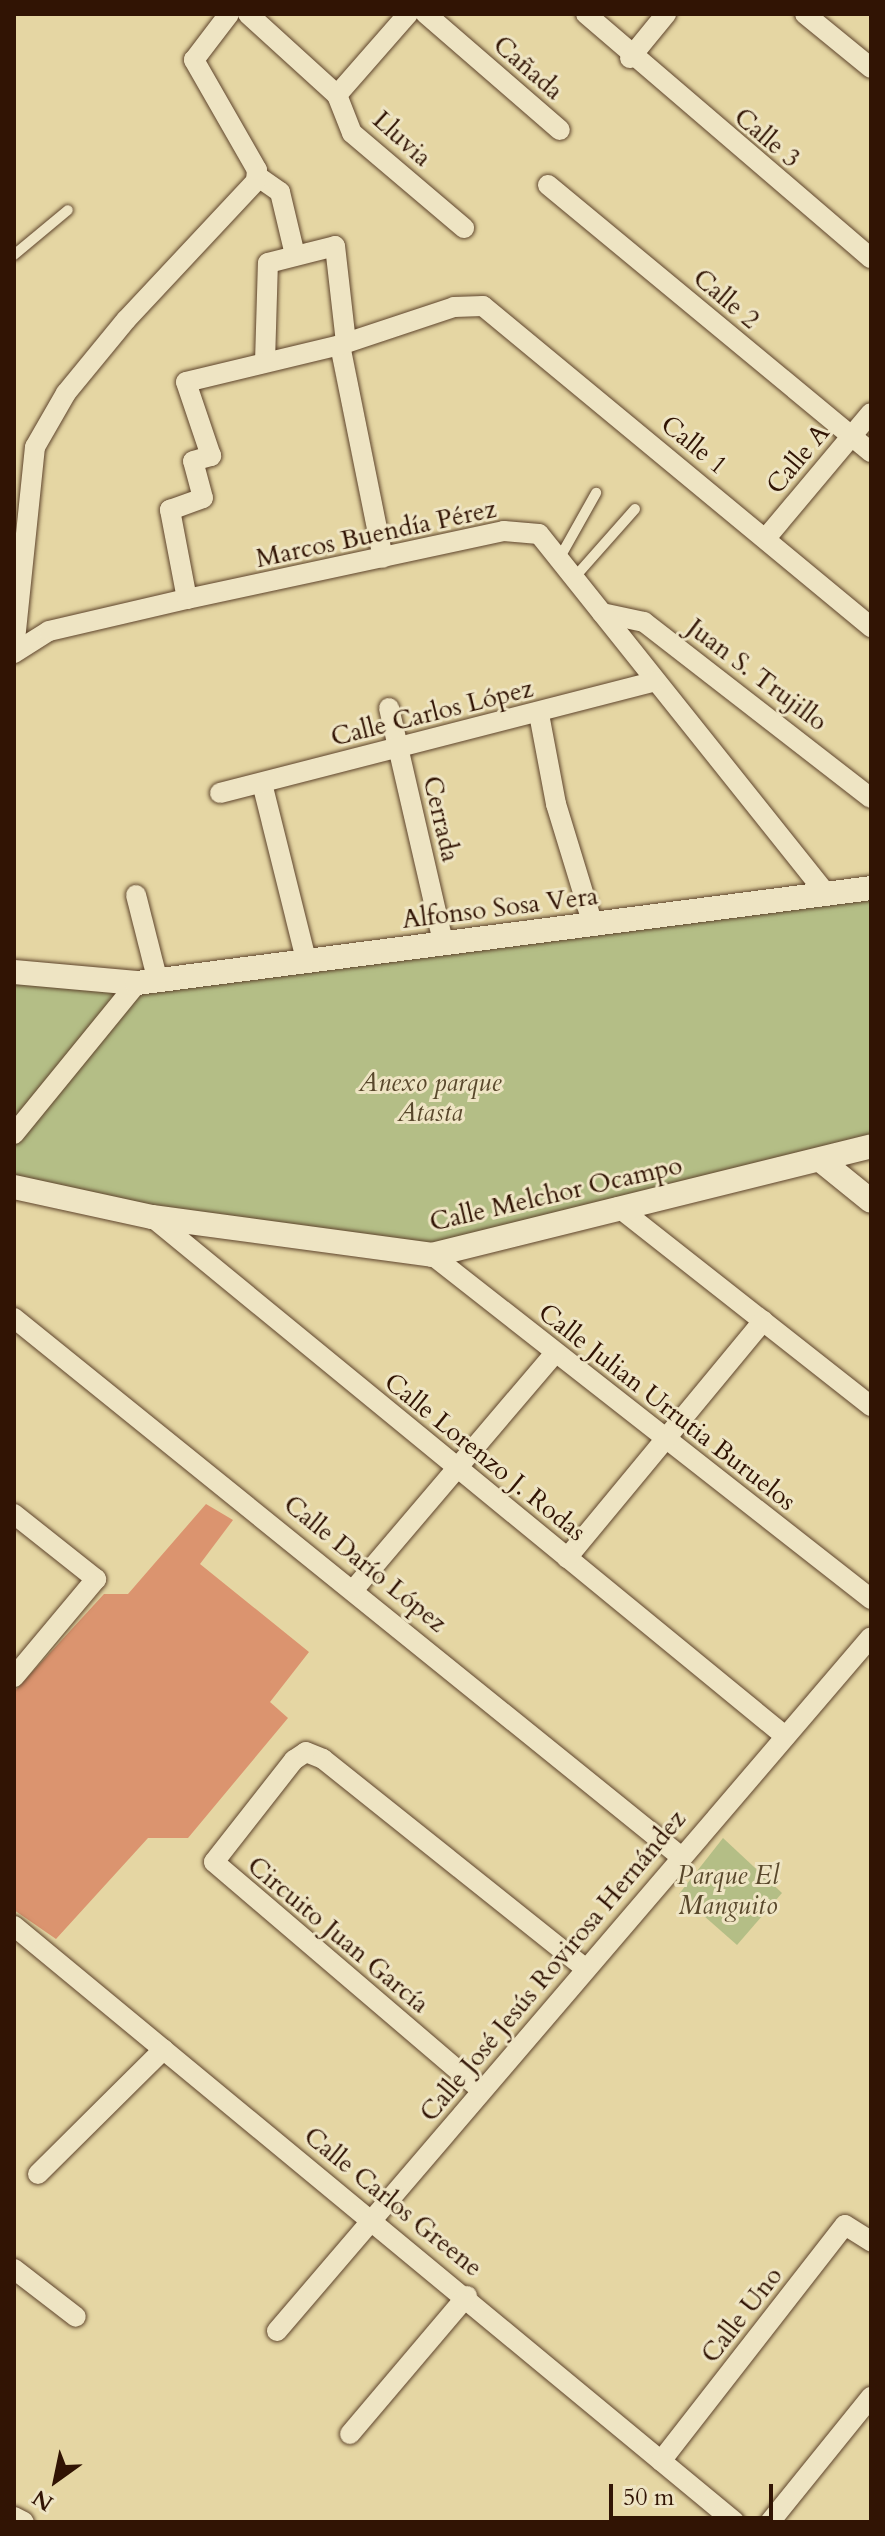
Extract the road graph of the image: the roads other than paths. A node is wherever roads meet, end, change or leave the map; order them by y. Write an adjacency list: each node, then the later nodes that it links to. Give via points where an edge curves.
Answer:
1 (229, 14): 12 (street, via 194,60)
2 (248, 14): 10 (street, Lluvia)
3 (408, 14): 10 (street)
4 (426, 14): 11 (street, Cañada)
5 (586, 14): 8 (street, Calle 3)
6 (666, 14): 8 (street)
7 (805, 14): 9 (street)
8 (630, 58): 18 (street, Calle 3)
9 (871, 68)
10 (337, 95): 15 (street, Lluvia, via 352,133)
11 (560, 130)
12 (257, 176): 17 (street, via 280,192); 33 (street, via 76,381 35,447)
13 (548, 185): 22 (street, Calle 2)
14 (68, 210): 16 (lane)
15 (464, 228)
16 (14, 255)
17 (295, 255): 19 (street, via 335,246); 20 (street, via 268,263)
18 (871, 258)
19 (343, 344): 20 (street); 26 (street, Calle 1, via 454,307 483,306); 27 (street)
20 (265, 362): 30 (street, via 186,382 211,456 193,461 203,498 170,510)
21 (871, 413): 22 (street, Calle A)
22 (851, 437): 23 (street, Calle 2); 26 (street, Calle A)
23 (871, 452)
24 (596, 493): 28 (lane)
25 (635, 509): 29 (lane)
26 (766, 538): 32 (street, Calle 1)
27 (383, 558): 28 (street, Marcos Buendía Pérez, via 504,531 539,534); 30 (street, Marcos Buendía Pérez)
28 (559, 559): 29 (street, Marcos Buendía Pérez)
29 (574, 578): 31 (street, Marcos Buendía Pérez)
30 (187, 599): 33 (street, Marcos Buendía Pérez)
31 (602, 613): 34 (street, Marcos Buendía Pérez); 40 (street, Juan S. Trujillo, via 644,622)
32 (871, 627)
33 (15, 641)
34 (655, 681): 36 (street, Calle Carlos López); 43 (street, Marcos Buendía Pérez)
35 (389, 708): 37 (street, Cerrada)
36 (539, 714): 37 (street, Calle Carlos López); 44 (street, via 556,804)
37 (398, 746): 38 (street, Calle Carlos López); 45 (street, Cerrada)
38 (262, 783): 39 (street, Calle Carlos López); 46 (street)
39 (220, 793)
40 (871, 798)
41 (871, 888): 43 (street, Alfonso Sosa Vera)
42 (136, 895): 48 (street)
43 (827, 895): 44 (street, Alfonso Sosa Vera)
44 (593, 925): 45 (street, Alfonso Sosa Vera)
45 (443, 942): 46 (street, Alfonso Sosa Vera)
46 (306, 959): 48 (street, Alfonso Sosa Vera)
47 (14, 972): 48 (street, Alfonso Sosa Vera)
48 (147, 981): 49 (street)
49 (14, 1134)
50 (868, 1150): 51 (street, Calle Melchor Ocampo)
51 (824, 1163): 53 (street); 54 (street, Calle Melchor Ocampo)
52 (14, 1187): 55 (street, Calle Melchor Ocampo)
53 (871, 1201)
54 (618, 1207): 56 (street, Calle Melchor Ocampo); 58 (street)
55 (152, 1217): 56 (street, Calle Melchor Ocampo); 62 (street, Calle Lorenzo J. Rodas)
56 (432, 1255): 59 (street, Calle Julian Urrutia Buruelos)
57 (14, 1318): 65 (street, Calle Darío López)
58 (763, 1321): 60 (street); 61 (street)
59 (555, 1353): 61 (street, Calle Julian Urrutia Buruelos); 62 (street)
60 (871, 1406)
61 (666, 1439): 64 (street); 66 (street, Calle Julian Urrutia Buruelos)
62 (458, 1468): 64 (street, Calle Lorenzo J. Rodas); 65 (street)
63 (14, 1514): 68 (street, via 96,1579)
64 (567, 1558): 69 (street, Calle Lorenzo J. Rodas)
65 (355, 1588): 70 (street, Calle Darío López)
66 (871, 1599)
67 (871, 1637): 69 (street, Calle José Jesús Rovirosa Hernández)
68 (14, 1677)
69 (785, 1736): 70 (street, Calle José Jesús Rovirosa Hernández)
70 (680, 1856): 72 (street, Calle José Jesús Rovirosa Hernández)
71 (14, 1926): 73 (street, Calle Carlos Greene)
72 (585, 1968): 74 (street, Calle José Jesús Rovirosa Hernández); 74 (street, Circuito Juan García, via 323,1759 306,1752 285,1771 214,1862)
73 (164, 2049): 75 (street); 76 (street, Calle Carlos Greene)
74 (481, 2090): 76 (street, Calle José Jesús Rovirosa Hernández)
75 (38, 2174)
76 (374, 2219): 79 (street, Calle Carlos Greene); 81 (street, Calle José Jesús Rovirosa Hernández)
77 (871, 2241): 84 (street, Calle Uno, via 845,2225)
78 (14, 2269): 80 (street)
79 (467, 2296): 83 (street); 84 (street, Calle Carlos Greene)
80 (76, 2317)
81 (277, 2331)
82 (871, 2397): 88 (street)
83 (350, 2434)
84 (661, 2461): 87 (street, Calle Carlos Greene)
85 (14, 2517): 86 (street)
86 (24, 2522)
87 (735, 2522)
88 (770, 2522)

